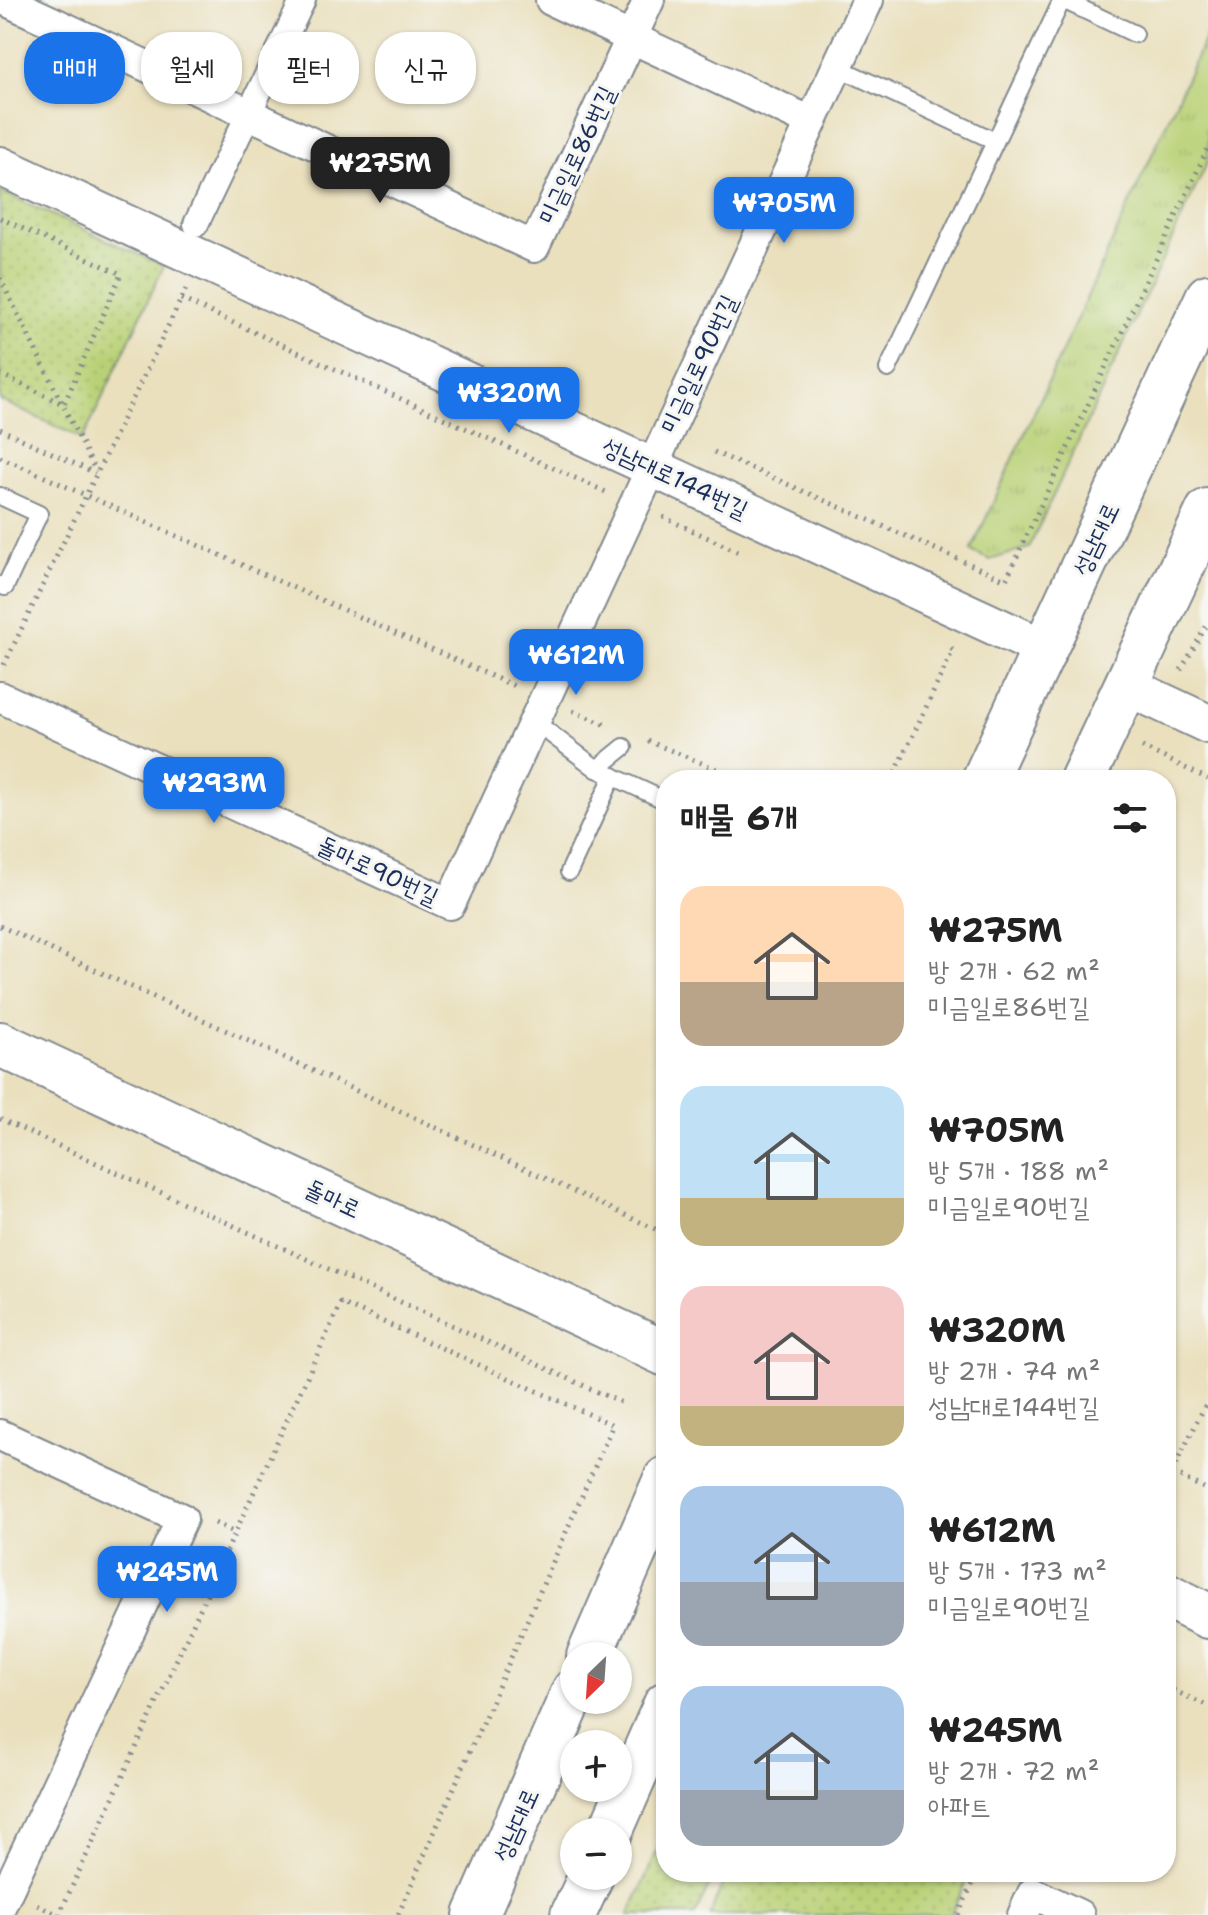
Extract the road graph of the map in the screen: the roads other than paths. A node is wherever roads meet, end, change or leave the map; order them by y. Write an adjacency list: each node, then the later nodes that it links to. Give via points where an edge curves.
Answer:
1 (5, 0): 10 (street)
2 (303, 0): 10 (street)
3 (551, 0): 8 (street)
4 (649, 0): 8 (street, 미금일로86번길)
5 (868, 0): 9 (street, 미금일로90번길)
6 (1062, 0): 7 (lane); 12 (lane)
7 (1135, 34)
8 (631, 38): 10 (street, 미금일로86번길, via 534,247); 11 (street)
9 (837, 67): 11 (street, 미금일로90번길); 12 (lane)
10 (249, 114): 14 (street)
11 (811, 122): 17 (street, 미금일로90번길)
12 (995, 141): 16 (lane)
13 (0, 166): 17 (street, 성남대로144번길)
14 (196, 224)
15 (1208, 297): 21 (main road, 성남대로)
16 (888, 369)
17 (651, 467): 21 (street, 성남대로144번길); 24 (street, 미금일로90번길)
18 (0, 496): 20 (lane, via 39,514 5,587)
19 (1208, 511): 23 (main road)
20 (0, 585)
21 (1045, 649): 28 (main road, 성남대로)
22 (7, 685): 33 (street, 돌마로90번길)
23 (1127, 686): 25 (street); 29 (main road)
24 (535, 722): 27 (lane); 33 (street, 미금일로90번길)
25 (1208, 724)
26 (624, 747): 27 (lane)
27 (597, 769): 30 (lane)
28 (989, 770)
29 (1087, 770)
30 (613, 776): 31 (lane); 32 (lane)
31 (656, 796)
32 (569, 872)
33 (450, 904)
34 (0, 1044): 35 (main road, 돌마로)
35 (656, 1349)
36 (0, 1435): 45 (street, via 182,1519)
37 (656, 1502): 40 (main road)
38 (1176, 1600): 39 (main road)
39 (1208, 1616)
40 (595, 1642)
41 (564, 1714): 46 (main road, 성남대로)
42 (656, 1727): 43 (main road)
43 (616, 1818)
44 (585, 1890): 47 (main road)
45 (0, 1907)
46 (476, 1915)
47 (573, 1915)
48 (1023, 1915): 49 (street, via 1033,1893)
49 (1079, 1915)

